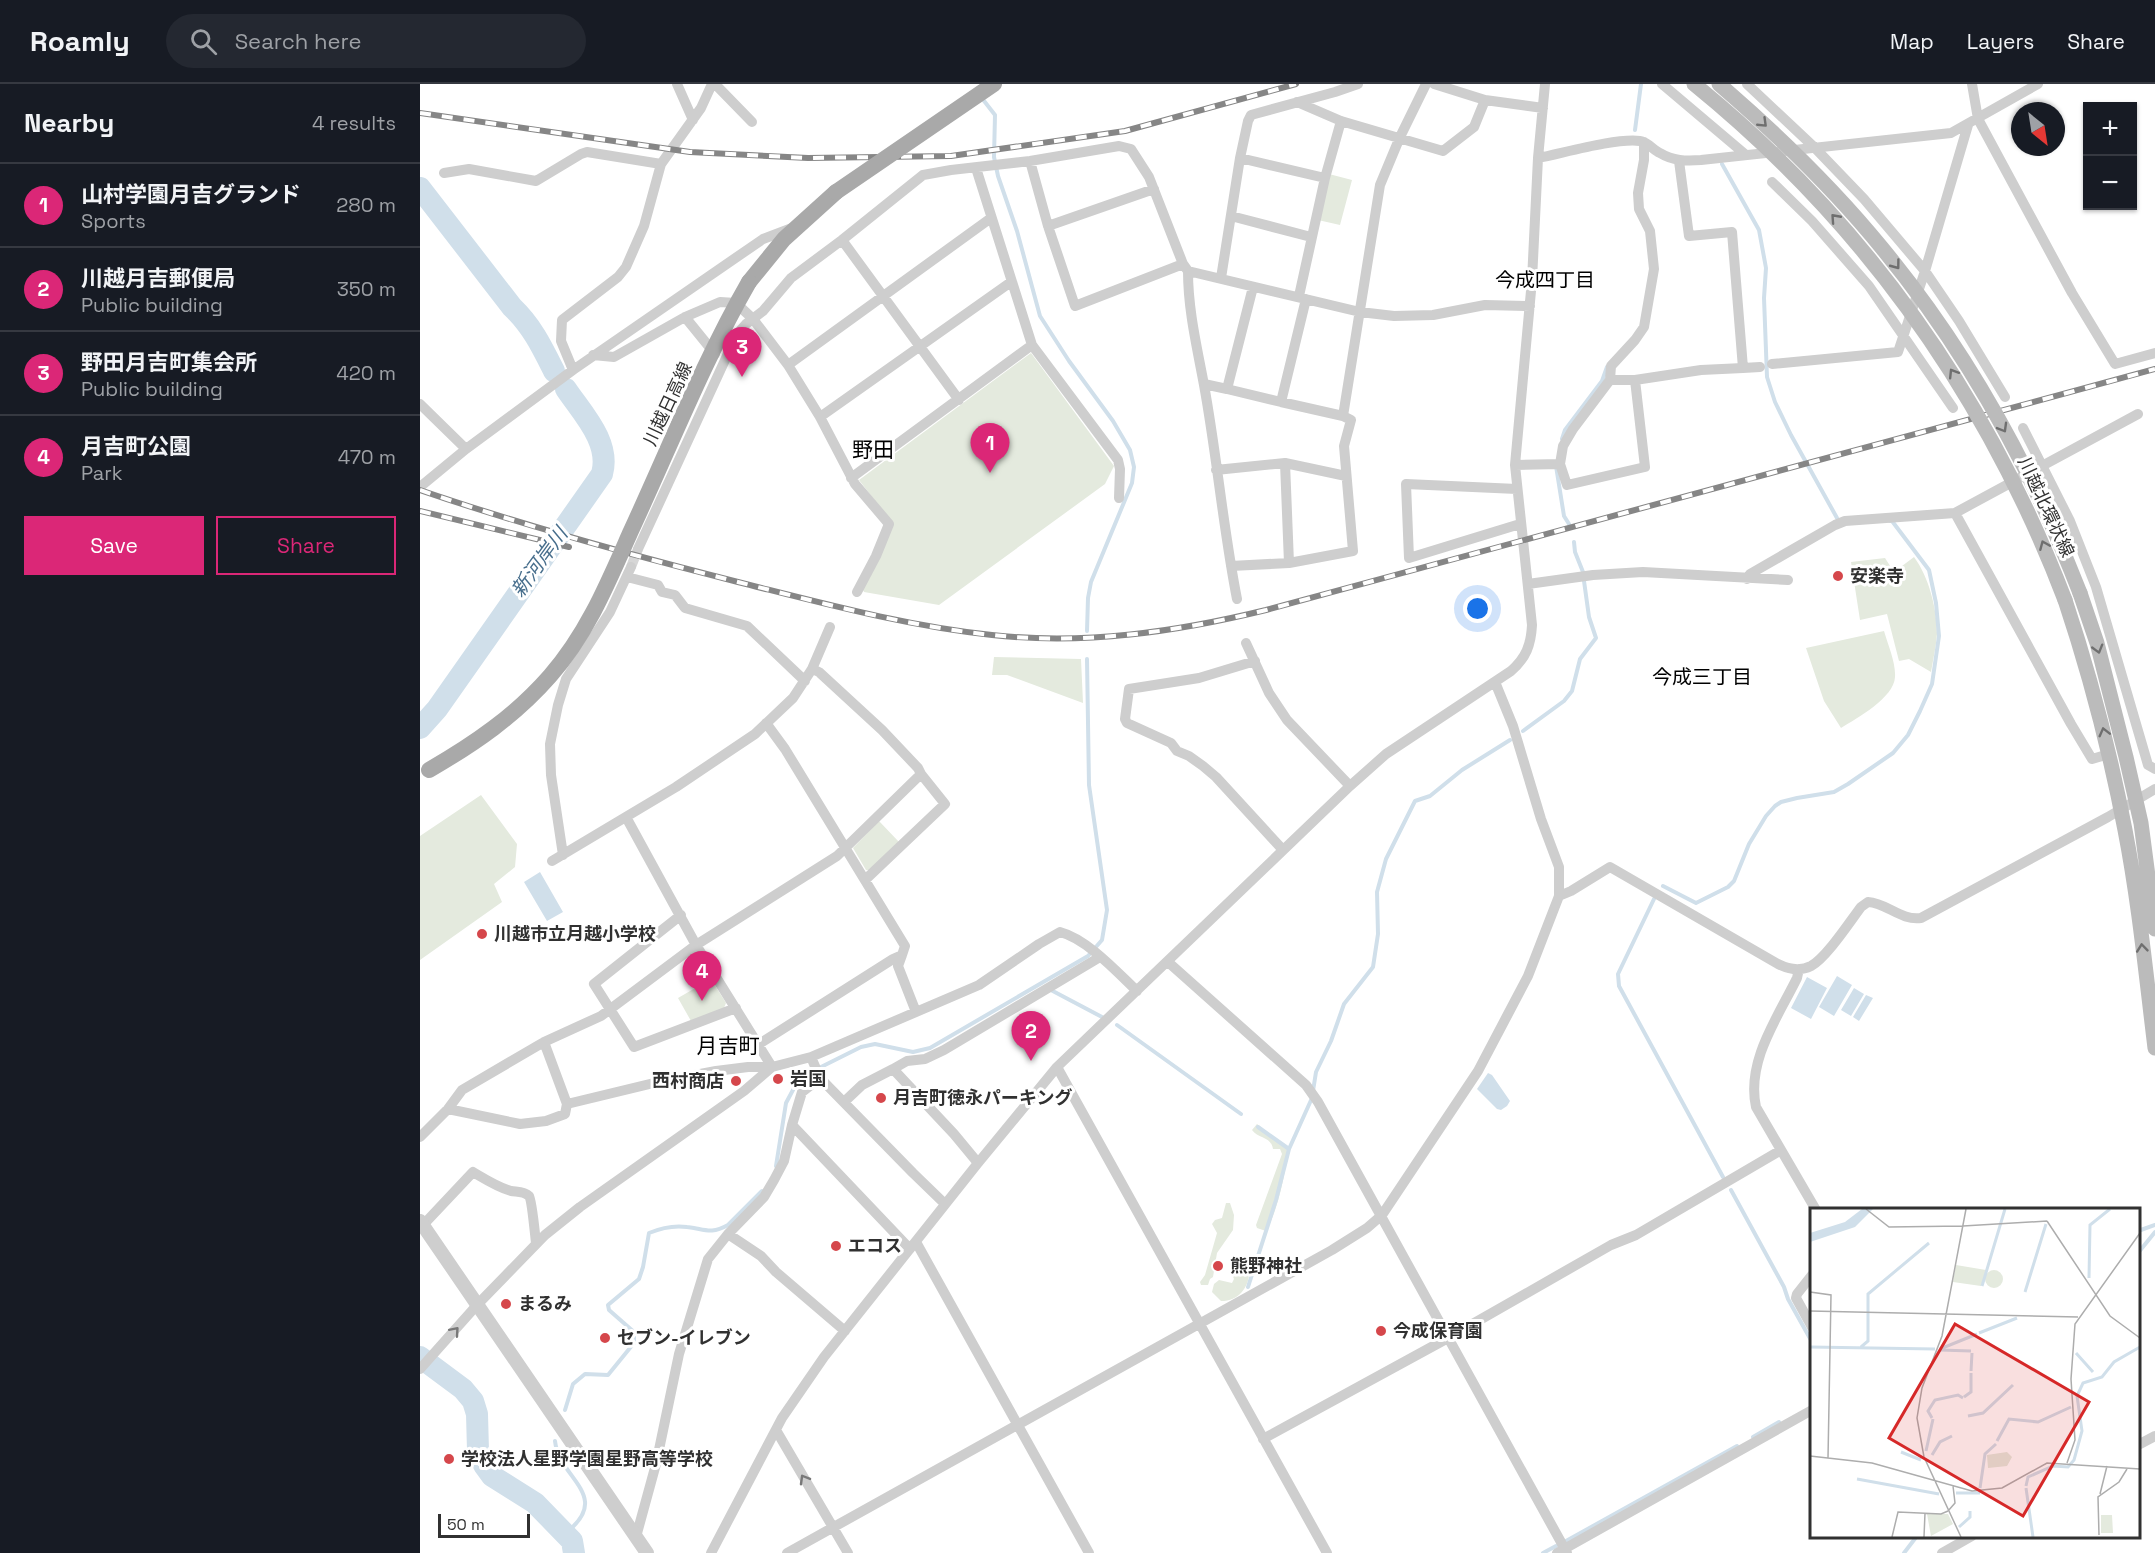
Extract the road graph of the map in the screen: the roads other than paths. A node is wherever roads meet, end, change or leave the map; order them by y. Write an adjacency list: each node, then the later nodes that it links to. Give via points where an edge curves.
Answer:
1 (677, 84): 18 (street)
2 (713, 84): 18 (street); 20 (street)
3 (994, 84): 39 (main road, 川越日高線, bridge, via 836,192)
4 (1358, 84): 16 (street)
5 (1426, 84): 22 (street)
6 (1434, 84): 14 (street)
7 (1545, 84): 17 (street)
8 (1662, 84): 25 (street)
9 (1694, 84): 105 (main road, 川越北環状線, one-way to 9, bridge, via 2096,697 2065,600 2036,527 1941,353 1827,210)
10 (1719, 84): 111 (main road, 川越北環状線, one-way to 111, bridge, via 1773,133 1882,248 1976,381 2007,434 2080,593 2110,690)
11 (1747, 84): 24 (street)
12 (1972, 84): 21 (street)
13 (2038, 84): 21 (street)
14 (1450, 86): 15 (street)
15 (1485, 100): 17 (street); 22 (street, via 1474,127 1443,151)
16 (1297, 102): 19 (street); 26 (street, via 1251,115)
17 (1543, 108): 27 (street)
18 (693, 120): 30 (street)
19 (1341, 121): 22 (street); 33 (street)
20 (752, 122)
21 (1973, 122): 24 (street, via 1951,133); 43 (street); 56 (street, via 2115,364)
22 (1400, 137): 50 (street, via 1380,185)
23 (1644, 142): 27 (street, via 1596,146); 29 (street); 64 (street, via 1638,193 1650,231 1652,286 1644,327 1611,366)
24 (1815, 148): 25 (street); 43 (street)
25 (1746, 155): 29 (street)
26 (1240, 158): 33 (street); 36 (street)
27 (1538, 158): 49 (street)
28 (1030, 161): 31 (street); 35 (street, via 1119,146 1131,149); 38 (street)
29 (1679, 161): 62 (street, via 1689,236 1732,231)
30 (661, 164): 32 (street, via 587,152 536,181 469,170); 63 (street, via 644,226 626,267 562,320 561,341)
31 (976, 168): 37 (street); 41 (street, via 923,176)
32 (444, 173)
33 (1325, 178): 40 (street)
34 (1772, 182): 53 (street, via 1869,286)
35 (1154, 189): 38 (street); 42 (street)
36 (1231, 216): 40 (street); 44 (street)
37 (991, 218): 45 (street); 47 (street)
38 (1048, 226): 42 (street, via 1075,306)
39 (795, 227): 57 (street, via 763,239); 107 (main road, 川越日高線, bridge, via 750,282 725,327 604,590 573,648 509,717 468,748)
40 (1311, 237): 48 (street)
41 (842, 240): 47 (street); 52 (street, via 790,278)
42 (1185, 268): 44 (street); 66 (street)
43 (1926, 272): 53 (street); 68 (street)
44 (1221, 278): 46 (street)
45 (1011, 282): 54 (street); 55 (street)
46 (1253, 287): 48 (street); 67 (street)
47 (883, 296): 55 (street); 60 (street)
48 (1302, 298): 50 (street); 70 (street)
49 (1530, 306): 50 (street, via 1485,305 1433,315); 80 (street)
50 (1360, 312): 74 (street)
51 (685, 317): 52 (street, via 727,302 736,303); 57 (street, via 614,357); 58 (street)
52 (753, 319): 58 (street, via 737,334); 60 (street)
53 (1904, 335): 59 (street, via 1898,352); 72 (street)
54 (1032, 345): 69 (street); 87 (street, via 1118,460)
55 (921, 347): 69 (street); 75 (street)
56 (2155, 353)
57 (593, 355): 63 (street)
58 (723, 363): 90 (street)
59 (1772, 364)
60 (788, 365): 75 (street)
61 (1760, 367): 62 (street)
62 (1743, 368): 65 (street)
63 (573, 370): 77 (street)
64 (1610, 380): 65 (street); 79 (street, via 1573,429 1563,446)
65 (1635, 380): 79 (street, via 1645,467 1567,485)
66 (1204, 384): 67 (street); 82 (street)
67 (1227, 389): 70 (street)
68 (2005, 397)
69 (959, 400): 84 (street)
70 (1281, 402): 74 (street)
71 (420, 404): 77 (street)
72 (1953, 408)
73 (2138, 414): 81 (street)
74 (1343, 416): 83 (street, via 1351,420 1344,446)
75 (820, 417): 84 (street)
76 (2023, 428): 81 (street)
77 (466, 449): 85 (street)
78 (1285, 463): 82 (street); 83 (street); 91 (street)
79 (1560, 464): 80 (street)
80 (1515, 465): 86 (street)
81 (2043, 465): 88 (street); 106 (street, via 2096,587 2148,765)
82 (1216, 470): 92 (street)
83 (1346, 476): 91 (street, via 1353,551)
84 (852, 478): 96 (street, via 889,524)
85 (420, 487)
86 (1517, 489): 89 (street); 89 (street, via 1406,484 1408,558)
87 (1119, 498)
88 (1955, 513): 93 (street, via 1845,521); 105 (street, via 2092,759)
89 (1520, 524): 95 (street)
90 (638, 549)
91 (1289, 563): 92 (street)
92 (1231, 566): 97 (street)
93 (1747, 579): 94 (street); 95 (street, via 1642,572 1593,574)
94 (1788, 580)
95 (1528, 584): 103 (street, via 1532,625 1528,648 1520,663)
96 (857, 592)
97 (1237, 599)
98 (830, 627): 101 (street)
99 (1246, 643): 100 (street)
100 (1255, 661): 109 (street, via 1287,720); 115 (street, via 1199,678 1129,689 1125,719 1171,743 1203,766)
101 (812, 669): 102 (street); 108 (street, via 882,730)
102 (805, 681): 104 (street); 116 (street, via 747,626 685,608 675,595 662,592 658,585 629,572 610,612 566,679 558,705 550,744)
103 (1495, 682): 109 (street, via 1386,754); 119 (street, via 1559,867)
104 (766, 723): 113 (street); 114 (street)
105 (2109, 754): 112 (main road, 川越北環状線)
106 (2155, 769)
107 (424, 772)
108 (921, 774): 114 (street); 118 (street, via 945,804)
109 (1350, 786): 115 (street)
110 (2155, 789): 111 (street)
111 (2135, 800): 112 (street); 121 (main road, 川越北環状線)
112 (2121, 809): 126 (street, via 1921,918 1910,919 1876,902 1868,902 1819,960); 133 (main road, 川越北環状線, one-way to 112, via 2138,907)
113 (626, 817): 116 (street); 120 (street)
114 (844, 849): 118 (street); 122 (street)
115 (1283, 850): 125 (street)
116 (562, 855): 117 (street)
117 (552, 861)
118 (866, 879): 123 (street, via 905,946)
119 (1559, 896): 126 (street, via 1610,867 1778,964); 148 (street, via 1528,976 1478,1071)
120 (681, 915): 122 (street); 129 (street, via 594,984)
121 (2155, 929)
122 (696, 945): 128 (street); 129 (street)
123 (902, 955): 130 (street, via 898,966); 132 (street)
124 (1100, 957): 127 (street); 130 (street, via 1060,932 979,985); 137 (street, via 944,1050)
125 (1168, 962): 127 (street); 148 (street, via 1306,1085)
126 (1799, 969): 144 (street, via 1761,1051 1755,1074 1756,1107)
127 (1137, 991): 136 (street)
128 (736, 1008): 129 (street, via 634,1047); 132 (street)
129 (611, 1009): 131 (street)
130 (916, 1011): 134 (street)
131 (544, 1042): 140 (street); 141 (street, via 462,1090)
132 (759, 1044): 135 (street)
133 (2155, 1048)
134 (811, 1057): 135 (street); 138 (street)
135 (772, 1067): 140 (street, via 748,1066 705,1073); 151 (street)
136 (1057, 1067): 145 (street); 156 (street)
137 (893, 1069): 139 (street, via 862,1085); 145 (street)
138 (820, 1078): 139 (street); 142 (street, via 802,1092)
139 (844, 1102): 146 (street)
140 (567, 1104): 141 (street, via 565,1114 532,1124)
141 (448, 1109): 143 (street)
142 (792, 1125): 150 (street, via 784,1161 774,1180 764,1197); 152 (street)
143 (420, 1137)
144 (1781, 1150): 147 (street); 158 (street)
145 (978, 1163): 146 (street)
146 (945, 1204): 152 (street)
147 (1815, 1208)
148 (1382, 1215): 156 (street, via 1332,1250); 158 (street)
149 (421, 1223): 151 (street, via 472,1172 529,1196); 154 (street)
150 (728, 1234): 157 (street, via 762,1256); 167 (street, via 708,1259 680,1354)
151 (536, 1243): 154 (street)
152 (913, 1246): 157 (street); 161 (street)
153 (1810, 1278): 155 (street, via 1796,1298)
154 (477, 1305): 159 (street, one-way to 154); 167 (street)
155 (1810, 1323)
156 (1199, 1324): 161 (street); 164 (street)
157 (845, 1331): 162 (street)
158 (1448, 1338): 164 (street); 169 (street)
159 (420, 1370)
160 (1810, 1411): 169 (street)
161 (1017, 1425): 166 (street); 174 (street)
162 (776, 1430): 166 (street, one-way to 162); 171 (street)
163 (2155, 1436): 165 (street)
164 (1263, 1439): 175 (street)
165 (2140, 1444)
166 (833, 1528): 172 (street); 173 (street)
167 (636, 1537): 170 (street)
168 (1968, 1538): 176 (street)
169 (1563, 1551)
170 (647, 1553)
171 (711, 1553)
172 (787, 1553)
173 (848, 1553)
174 (1089, 1553)
175 (1327, 1553)
176 (1942, 1553)

